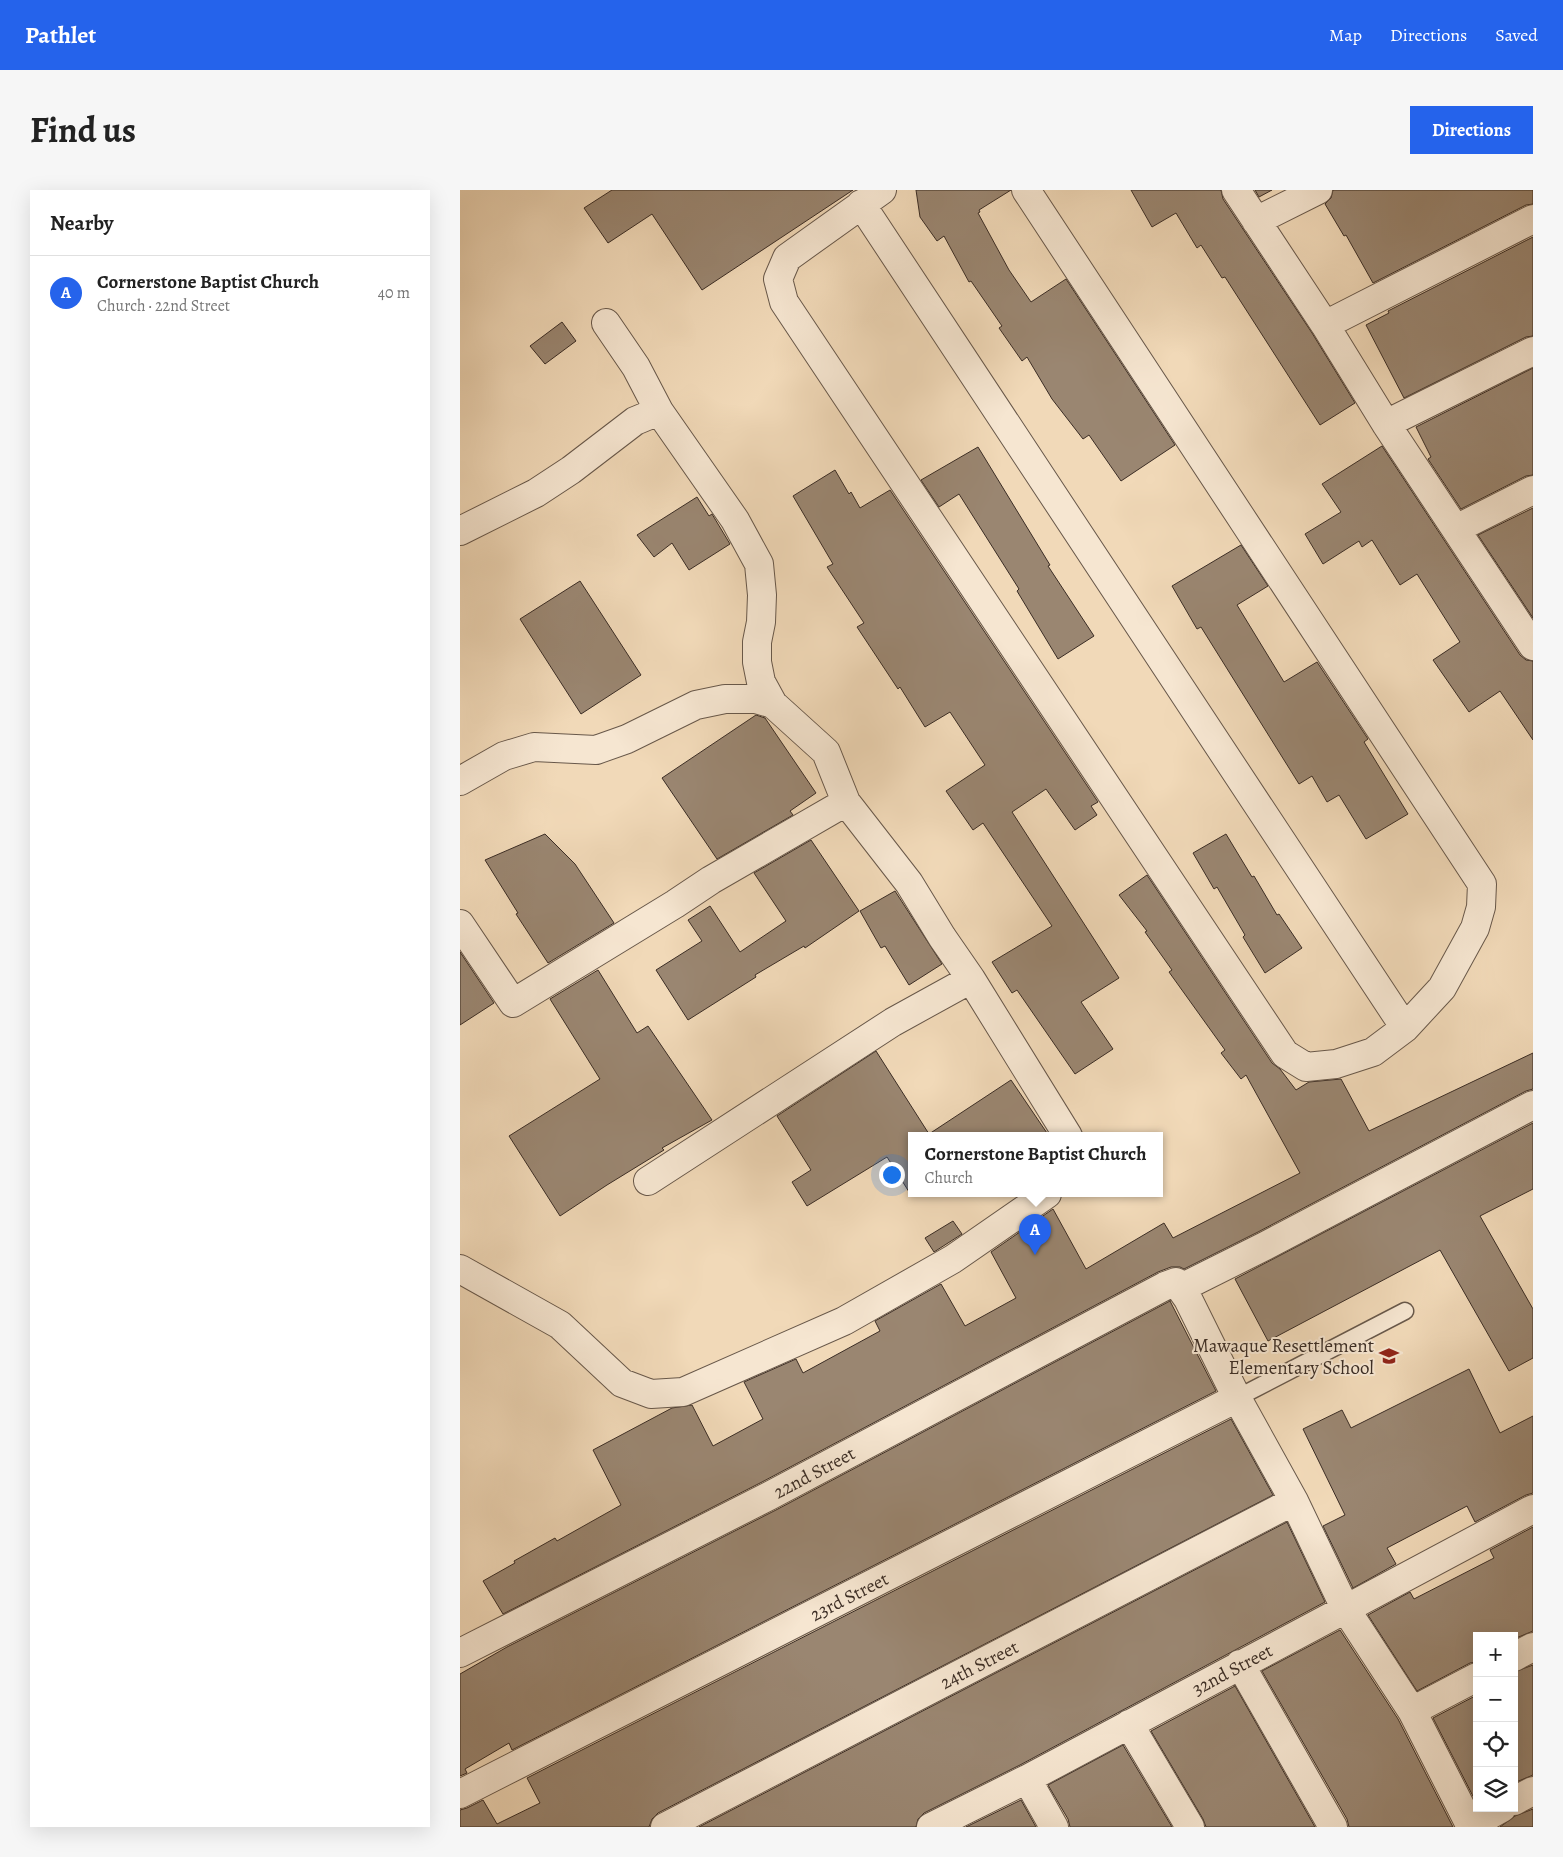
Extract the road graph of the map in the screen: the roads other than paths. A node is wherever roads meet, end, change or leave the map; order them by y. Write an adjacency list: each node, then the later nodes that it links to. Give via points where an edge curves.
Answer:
1 (1026, 190): 21 (street, via 1482,884 1481,907 1475,928 1442,988)
2 (1236, 190): 6 (street)
3 (1318, 190): 6 (street)
4 (872, 197): 21 (street); 21 (street, via 787,258 778,279 784,302 1285,1054 1306,1067 1336,1064 1373,1052)
5 (1533, 219): 8 (street)
6 (1256, 221): 8 (street)
7 (606, 322): 10 (street)
8 (1324, 325): 11 (street)
9 (1533, 351): 11 (street)
10 (659, 411): 14 (street, via 635,421 536,493); 16 (street, via 735,520 759,564 762,595 757,662 761,682)
11 (1386, 424): 13 (street)
12 (1533, 490): 13 (street)
13 (1456, 529): 15 (street)
14 (460, 531)
15 (1530, 634)
16 (773, 704): 17 (street, via 756,699 725,699 696,705 627,739 596,750 534,747 504,756); 18 (street, via 826,752)
17 (460, 781)
18 (846, 802): 19 (street, via 711,880 513,1003); 20 (street, via 909,883)
19 (460, 924)
20 (971, 979): 23 (street); 24 (street, via 892,1022)
21 (1405, 1028)
22 (1533, 1105): 27 (street, 22nd Street, via 1265,1246)
23 (1066, 1132)
24 (648, 1181)
25 (1043, 1197): 26 (street, via 953,1259 844,1321 683,1392 651,1394 622,1383 560,1325)
26 (460, 1269)
27 (1173, 1287): 29 (street); 34 (street, 22nd Street)
28 (1405, 1311): 29 (lane)
29 (1237, 1398): 30 (street); 42 (street, 23rd Street)
30 (1294, 1501): 32 (street); 46 (street, 24th Street)
31 (1533, 1509): 32 (street, 32nd Street)
32 (1345, 1608): 36 (street, 32nd Street); 38 (street)
33 (1533, 1647): 35 (street)
34 (460, 1653)
35 (1518, 1655)
36 (1240, 1664): 39 (street, 32nd Street); 50 (street)
37 (1473, 1679): 38 (street)
38 (1412, 1711): 45 (street)
39 (1129, 1724): 40 (street, 32nd Street); 49 (street)
40 (1027, 1779): 47 (street, 32nd Street); 48 (street)
41 (1533, 1791): 43 (street)
42 (460, 1794)
43 (1518, 1799)
44 (1495, 1812): 45 (street)
45 (1470, 1826)
46 (665, 1827)
47 (931, 1827)
48 (1054, 1827)
49 (1190, 1827)
50 (1333, 1827)

